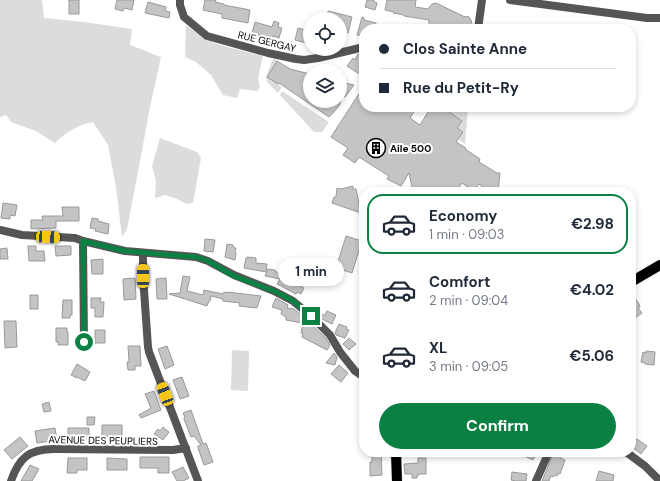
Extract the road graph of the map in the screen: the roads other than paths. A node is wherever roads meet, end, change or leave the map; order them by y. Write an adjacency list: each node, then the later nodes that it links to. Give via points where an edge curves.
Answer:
1 (482, 0): 5 (street)
2 (510, 0): 4 (street)
3 (178, 2): 6 (street, RUE GERGAY, via 184,17 207,36 268,53 304,60)
4 (660, 18)
5 (479, 24)
6 (359, 48)
7 (0, 230): 8 (street, via 22,235 75,238)
8 (83, 241): 9 (street); 12 (street)
9 (143, 253): 13 (street, via 196,257 293,301 321,325); 14 (street, via 148,347)
10 (660, 265): 11 (main road)
11 (636, 279)
12 (84, 342)
13 (359, 374)
14 (186, 448): 18 (street, AVENUE DES PEUPLIERS, via 39,450 21,461); 19 (street)
15 (396, 457): 20 (main road)
16 (547, 457): 21 (street)
17 (633, 457): 22 (street)
18 (11, 481)
19 (198, 481)
20 (397, 481)
21 (536, 481)
22 (660, 481)

